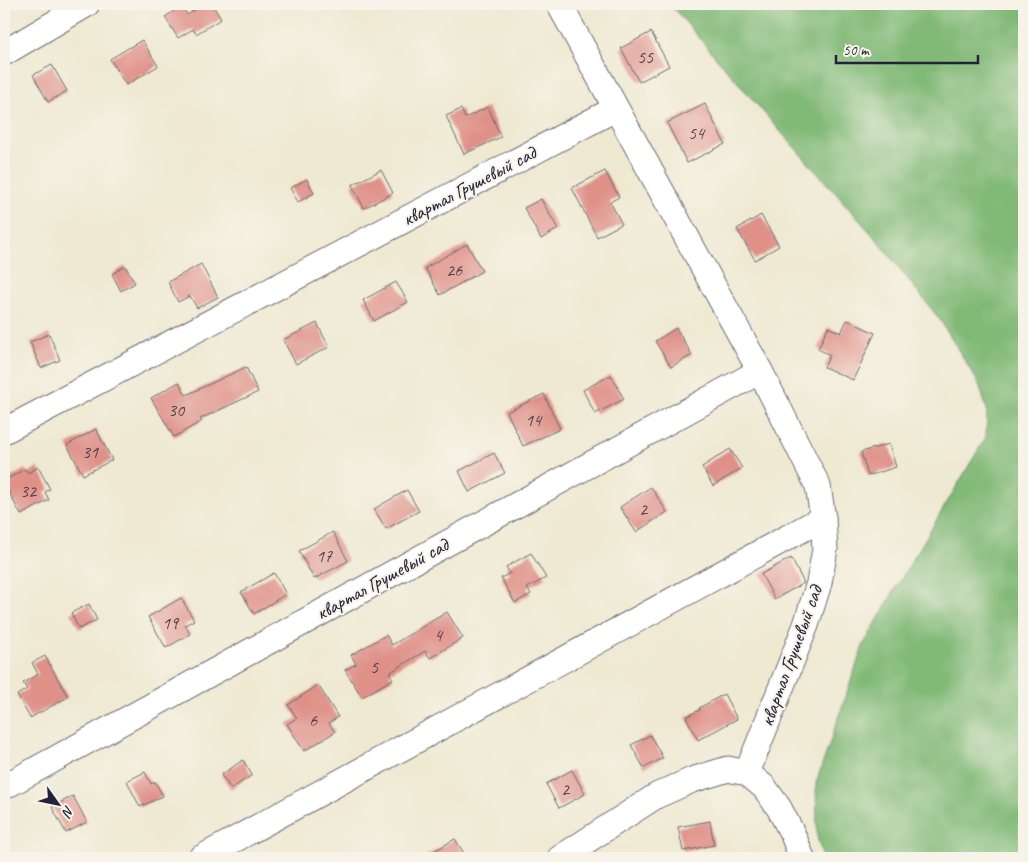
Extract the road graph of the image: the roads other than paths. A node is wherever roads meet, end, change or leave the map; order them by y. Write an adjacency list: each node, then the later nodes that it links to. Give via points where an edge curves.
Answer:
1 (87, 4): 3 (lane)
2 (559, 4): 4 (lane, квартал Грушевый сад)
3 (4, 53)
4 (616, 109): 5 (lane, квартал Грушевый сад); 6 (lane, квартал Грушевый сад)
5 (760, 371): 7 (lane, квартал Грушевый сад, via 818,486); 9 (lane, квартал Грушевый сад)
6 (4, 431)
7 (824, 518): 8 (lane, квартал Грушевый сад, via 826,549 819,583); 10 (lane)
8 (747, 773): 11 (lane, via 728,769 656,796); 12 (lane, via 764,787 779,808)
9 (4, 787)
10 (201, 858)
11 (560, 858)
12 (802, 858)

